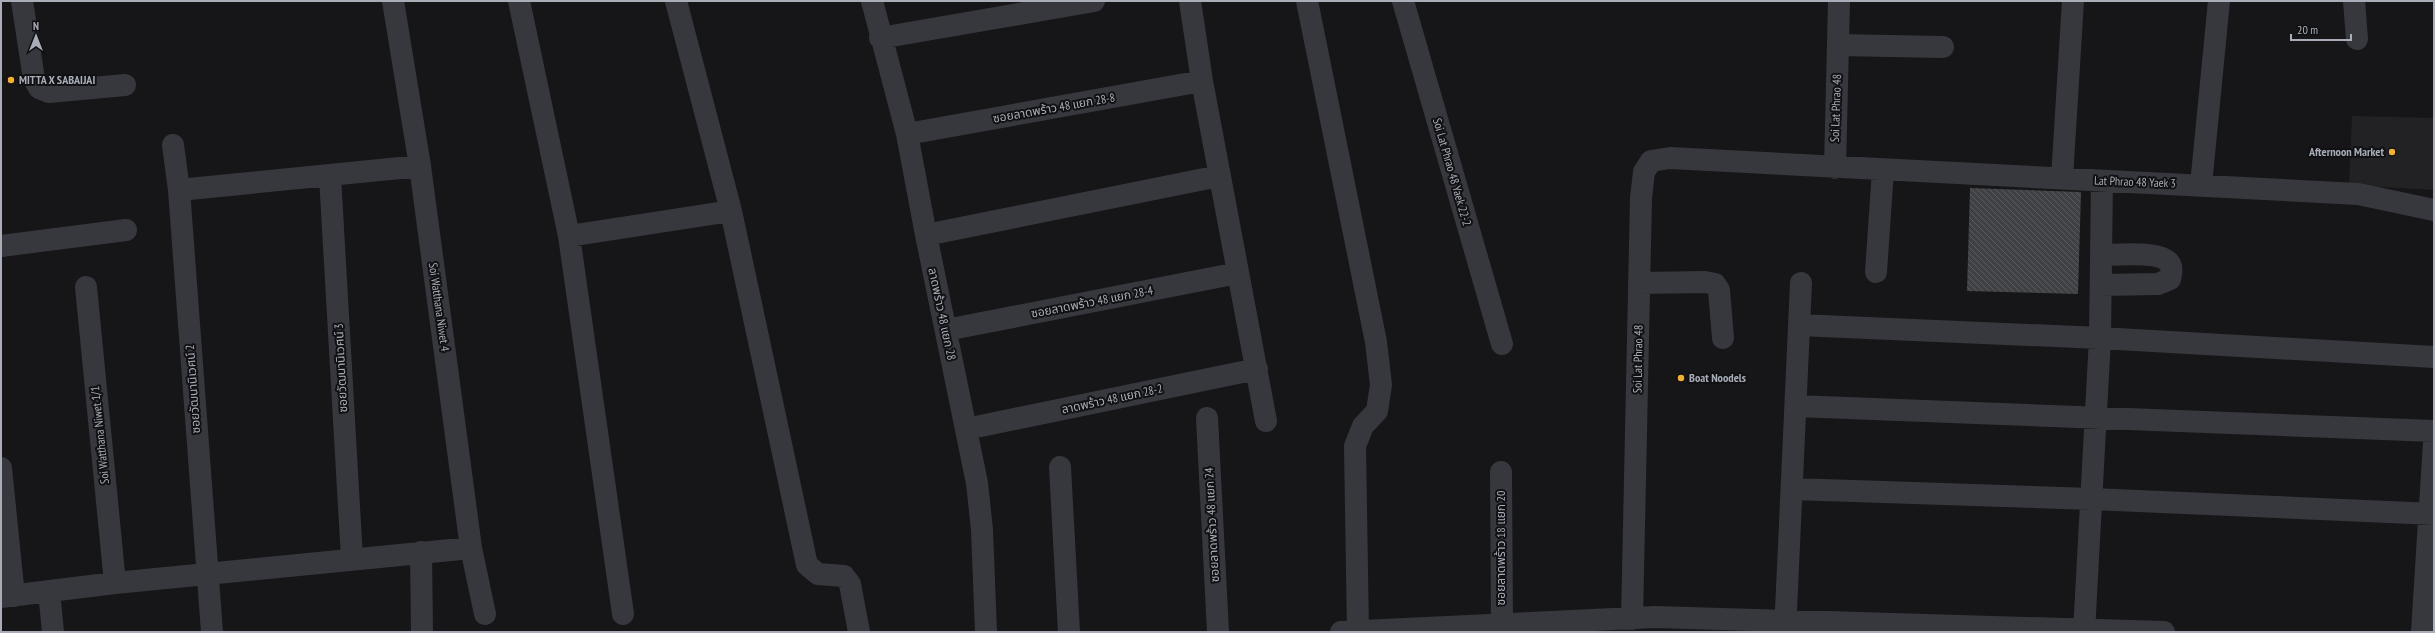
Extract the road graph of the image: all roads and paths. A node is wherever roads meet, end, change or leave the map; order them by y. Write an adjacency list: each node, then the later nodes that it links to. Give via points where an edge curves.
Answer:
1 (22, 1): 19 (street, via 34,79 39,88 49,92)
2 (393, 1): 22 (street, Soi Watthana Niwet 4)
3 (520, 1): 35 (street)
4 (676, 1): 32 (street)
5 (872, 1): 14 (street, ลาดพร้าว 48 แยก 28)
6 (1094, 1): 14 (street)
7 (1190, 1): 18 (street)
8 (1307, 1): 85 (street, via 1376,342 1381,385 1377,411 1363,426 1355,446)
9 (1403, 1): 48 (street, Soi Lat Phrao 48 Yaek 22-2)
10 (1839, 1): 16 (street, Soi Lat Phrao 48)
11 (2073, 1): 27 (street)
12 (2219, 1): 29 (street)
13 (2354, 1): 15 (street)
14 (880, 38): 20 (street, ลาดพร้าว 48 แยก 28)
15 (2356, 39)
16 (1838, 45): 17 (street); 23 (street, Soi Lat Phrao 48)
17 (1943, 47)
18 (1202, 81): 20 (street, ซอยลาดพร้าว 48 แยก 28-8); 26 (street)
19 (125, 85)
20 (907, 134): 34 (street, ลาดพร้าว 48 แยก 28)
21 (173, 145): 30 (street, ซอยวัฒนานิเวศน์ 2)
22 (420, 166): 25 (street); 64 (street, Soi Watthana Niwet 4)
23 (1835, 168): 24 (street, Lat Phrao 48 Yaek 3); 40 (street, Soi Lat Phrao 48, via 1670,158 1651,161 1644,172 1641,198)
24 (1883, 170): 27 (street, Lat Phrao 48 Yaek 3); 38 (street)
25 (330, 176): 30 (street); 66 (street, ซอยวัฒนานิเวศน์ 3)
26 (1219, 176): 34 (street); 39 (street)
27 (2062, 178): 28 (street, Lat Phrao 48 Yaek 3)
28 (2102, 181): 29 (street, Lat Phrao 48 Yaek 3); 37 (street)
29 (2201, 185): 31 (street, Lat Phrao 48 Yaek 3, via 2358,194)
30 (179, 190): 67 (street, ซอยวัฒนานิเวศน์ 2)
31 (2434, 210)
32 (731, 211): 35 (street); 81 (street, via 807,565 818,574 844,576 847,579)
33 (126, 230): 36 (street)
34 (926, 235): 45 (street, ลาดพร้าว 48 แยก 28)
35 (569, 236): 72 (street)
36 (1, 246)
37 (2101, 255): 42 (street); 42 (street, via 2153,255 2163,258 2170,264 2172,272 2170,279 2158,284)
38 (1876, 272)
39 (1238, 274): 45 (street, ซอยลาดพร้าว 48 แยก 28-4); 50 (street)
40 (1640, 283): 46 (street, via 1715,284 1719,290); 73 (street, Soi Lat Phrao 48)
41 (1801, 283): 44 (street)
42 (2101, 285): 47 (street)
43 (86, 287): 68 (street, Soi Watthana Niwet 1/1)
44 (1799, 325): 47 (street); 51 (street)
45 (946, 330): 55 (street, ลาดพร้าว 48 แยก 28)
46 (1722, 338)
47 (2100, 338): 49 (street); 53 (street)
48 (1502, 344)
49 (2434, 357)
50 (1257, 369): 54 (street); 55 (street, ลาดพร้าว 48 แยก 28-2)
51 (1796, 406): 53 (street); 61 (street)
52 (1207, 418): 84 (street, ซอยลาดพร้าว 48 แยก 24)
53 (2095, 419): 56 (street); 62 (street)
54 (1266, 421)
55 (966, 428): 82 (street, ลาดพร้าว 48 แยก 28, via 980,504)
56 (2434, 431)
57 (2434, 442): 63 (street)
58 (1060, 466): 83 (street)
59 (1, 468): 70 (street)
60 (1500, 472): 76 (street, ซอยลาดพร้าว 18 แยก 20)
61 (1793, 489): 62 (street); 75 (street)
62 (2092, 499): 63 (street); 77 (street)
63 (2432, 514): 87 (street)
64 (471, 548): 65 (street); 71 (street, Soi Watthana Niwet 4)
65 (421, 552): 66 (street); 80 (street)
66 (352, 560): 67 (street)
67 (206, 575): 68 (street); 79 (street, ซอยวัฒนานิเวศน์ 2)
68 (115, 583): 69 (street)
69 (49, 591): 70 (street); 78 (street)
70 (7, 597)
71 (485, 614)
72 (623, 614)
73 (1632, 619): 74 (street); 76 (street)
74 (1655, 624): 75 (street)
75 (1785, 626): 77 (street)
76 (1491, 627): 85 (street)
77 (2084, 630): 86 (street)
78 (53, 632)
79 (212, 632)
80 (422, 632)
81 (859, 632)
82 (986, 632)
83 (1069, 632)
84 (1218, 632)
85 (1352, 632)
86 (2164, 632)
87 (2422, 632)

